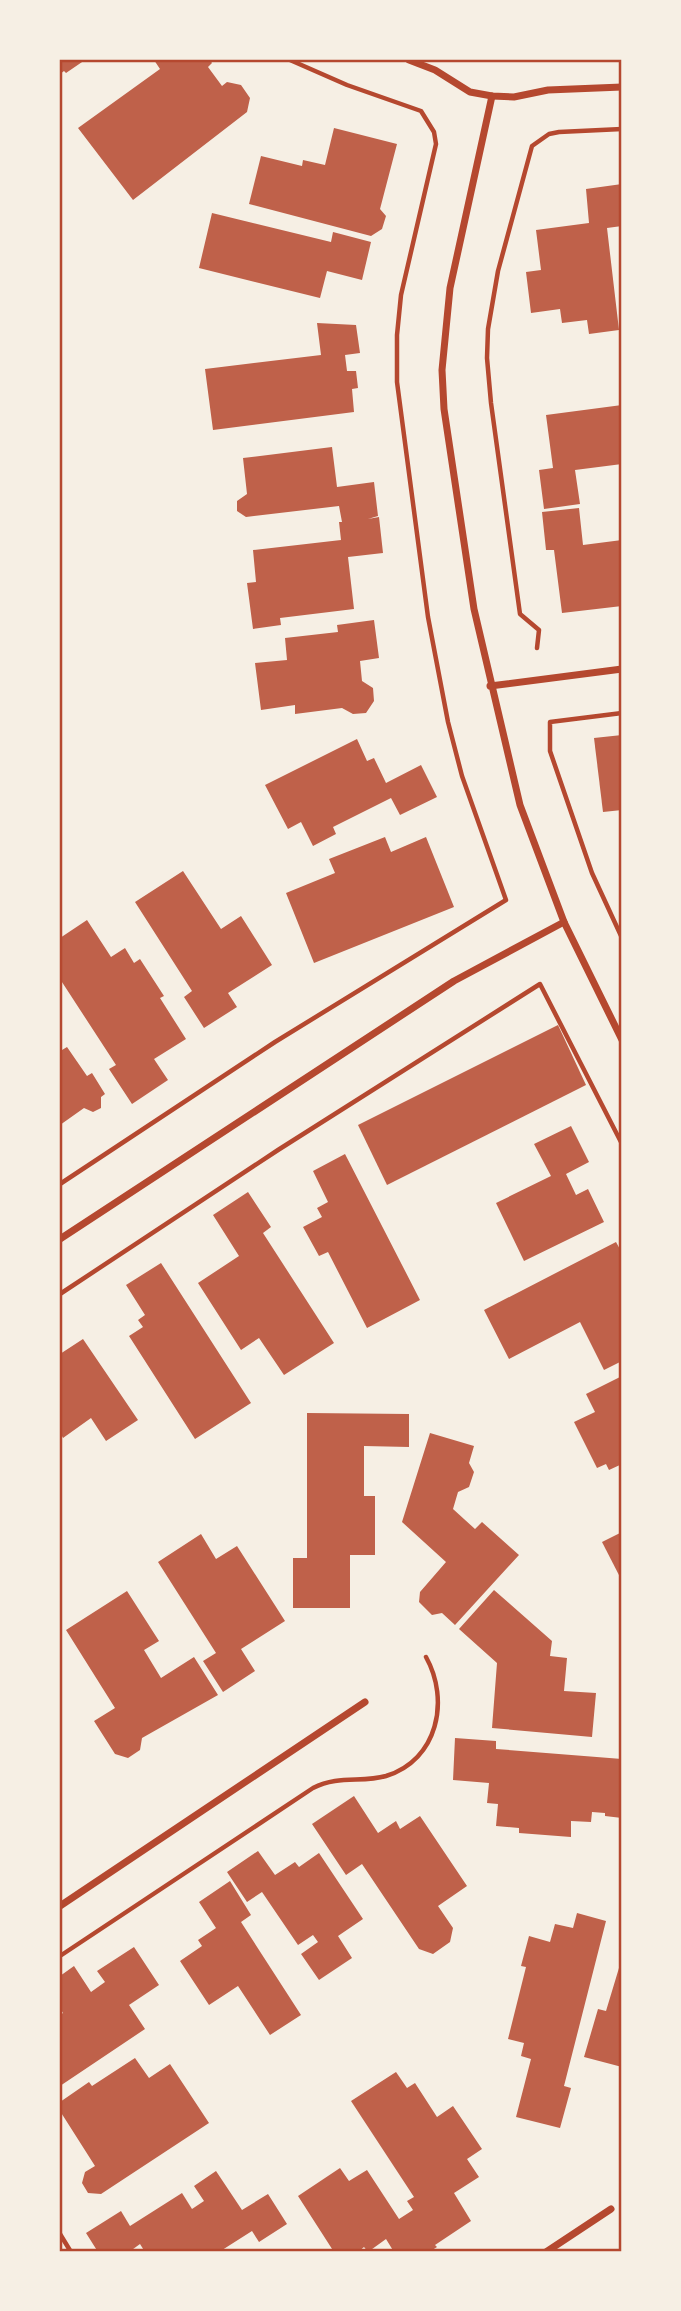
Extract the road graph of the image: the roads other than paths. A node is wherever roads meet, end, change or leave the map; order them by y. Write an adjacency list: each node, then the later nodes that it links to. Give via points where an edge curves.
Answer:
1 (408, 60): 3 (street, via 470,92)
2 (621, 87): 3 (street)
3 (492, 96): 5 (street, via 450,288 442,370 474,609)
4 (621, 670): 5 (street)
5 (490, 686): 6 (street, via 520,805)
6 (564, 922): 7 (street); 8 (street, via 454,981)
7 (621, 1040)
8 (60, 1239)
9 (365, 1702): 10 (street)
10 (60, 1906)
11 (611, 2209): 12 (street)
12 (546, 2252)

